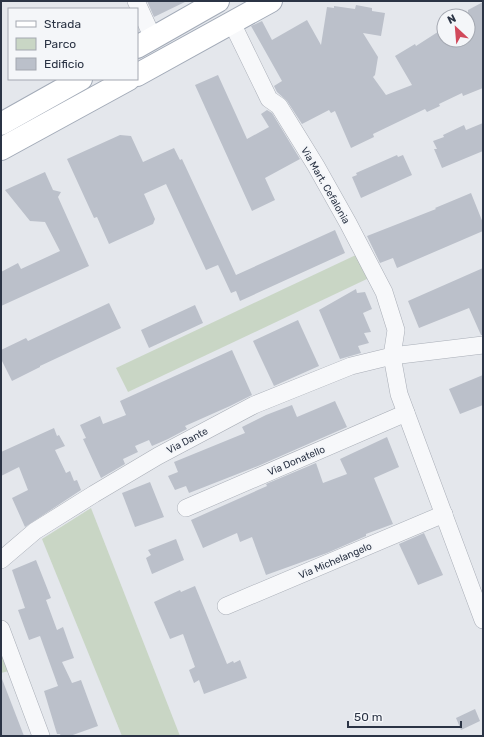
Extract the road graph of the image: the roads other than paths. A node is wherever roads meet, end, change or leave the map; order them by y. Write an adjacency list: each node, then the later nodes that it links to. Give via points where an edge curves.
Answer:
1 (218, 1): 5 (main road)
2 (271, 1): 4 (main road)
3 (138, 10): 5 (street)
4 (232, 23): 6 (main road); 12 (street, Via Mart. Cefalonia, via 269,99 279,106 316,166 384,292 396,330)
5 (145, 43)
6 (138, 73)
7 (79, 80): 9 (main road)
8 (127, 80): 10 (main road)
9 (1, 124)
10 (1, 149)
11 (483, 345): 12 (street, Via Dante)
12 (392, 356): 13 (street, Via Mart. Cefalonia, via 399,394); 16 (street, Via Dante, via 351,366 254,405 158,456 94,494 35,531)
13 (406, 413): 14 (street, Via Donatello); 15 (street, Via Mart. Cefalonia)
14 (186, 508)
15 (444, 514): 17 (street, Via Michelangelo); 18 (street, Via Mart. Cefalonia)
16 (1, 560)
17 (226, 606)
18 (483, 620)
19 (1, 629): 20 (street)
20 (41, 736)

